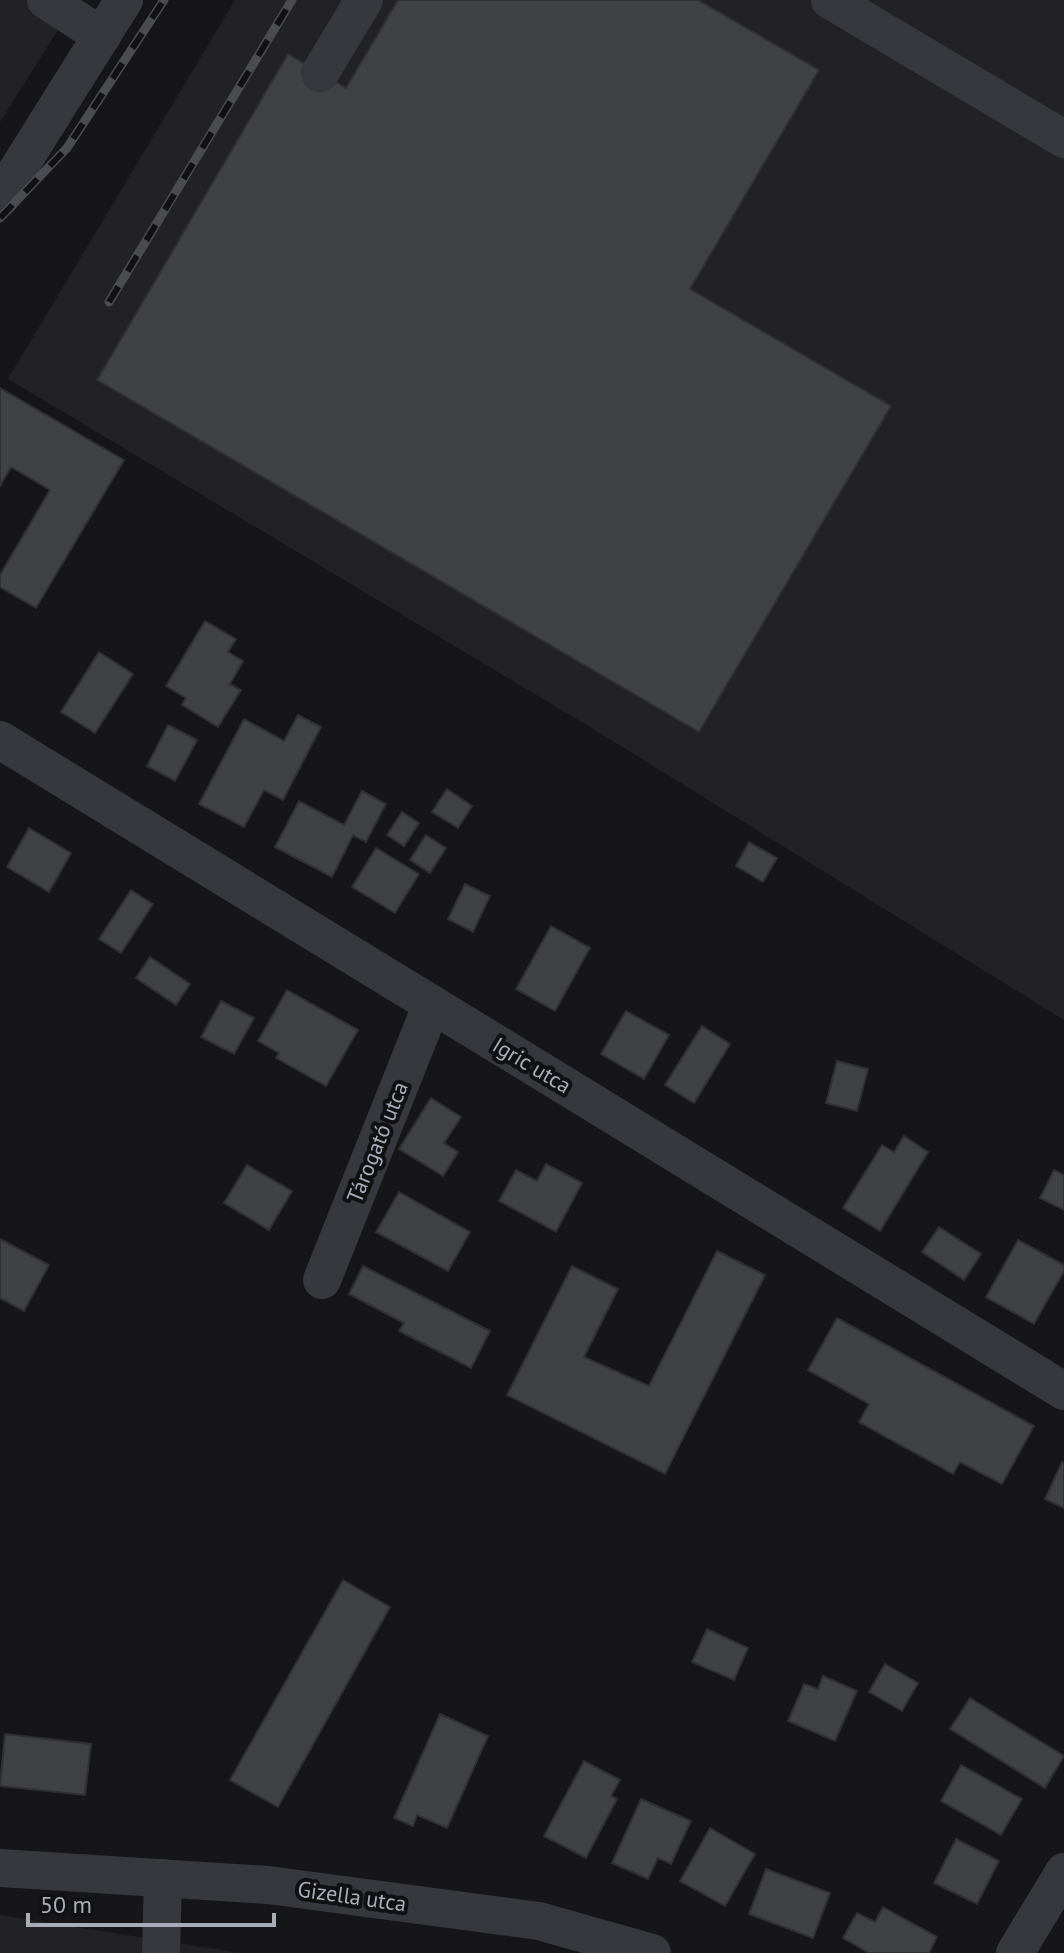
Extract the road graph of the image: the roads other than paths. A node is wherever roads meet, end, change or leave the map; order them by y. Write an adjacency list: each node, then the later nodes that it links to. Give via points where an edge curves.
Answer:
1 (46, 0): 5 (street)
2 (124, 0): 5 (street)
3 (364, 0): 6 (street)
4 (830, 0): 7 (street)
5 (102, 36): 8 (street)
6 (320, 73)
7 (1064, 139)
8 (0, 198)
9 (0, 740): 10 (street, Igric utca)
10 (432, 1004): 11 (street, Tárogató utca); 12 (street, Igric utca)
11 (322, 1280)
12 (1064, 1391)
13 (0, 1868): 15 (street, Gizella utca)
14 (1064, 1872): 19 (street)
15 (163, 1878): 16 (street, Gizella utca, via 268,1885 539,1921); 17 (street)
16 (601, 1946): 18 (street, Gizella utca)
17 (161, 1953)
18 (652, 1953)
19 (1015, 1953)

